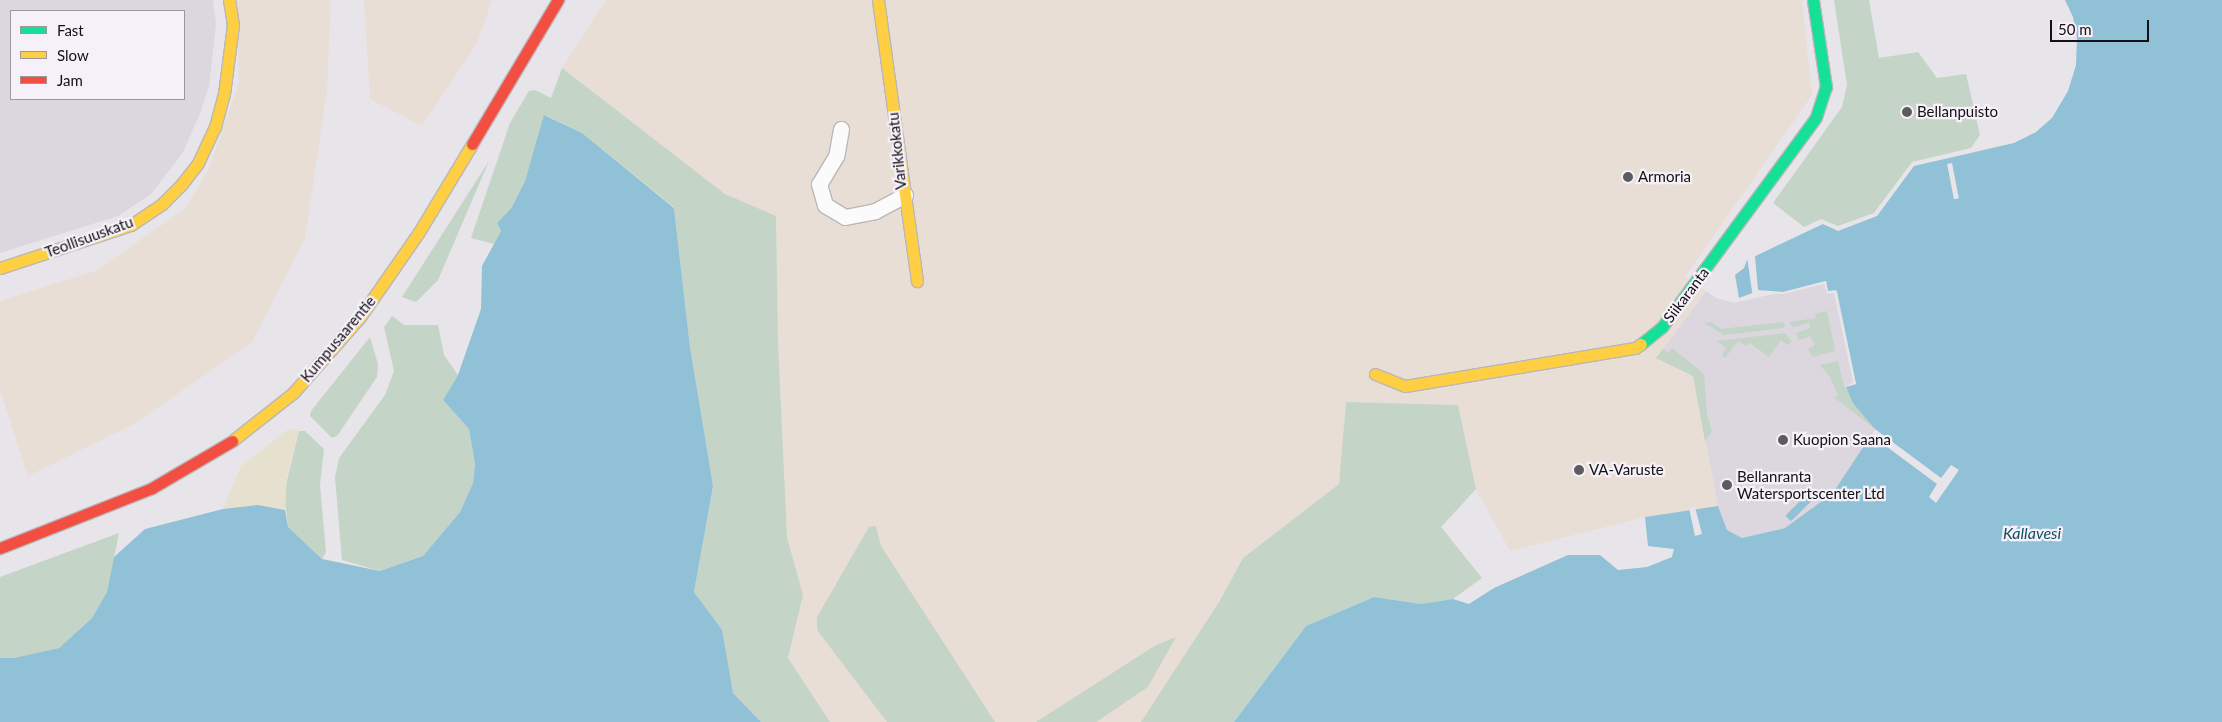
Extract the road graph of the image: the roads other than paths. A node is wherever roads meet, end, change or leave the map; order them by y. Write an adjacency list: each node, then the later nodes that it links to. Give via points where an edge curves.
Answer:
1 (229, 0): 7 (street, Teollisuuskatu, via 233,25 224,94 215,127 198,163 181,184 162,204 130,225)
2 (558, 0): 10 (street, Kumpusaarentie, via 409,247 360,317 293,393 231,442 152,488)
3 (878, 0): 6 (street, Varikkokatu)
4 (1813, 0): 9 (street, Siikaranta, via 1826,87 1816,116 1662,327 1635,348 1404,386)
5 (841, 129): 6 (street, Varikkokatu, via 836,156 819,184 825,205 845,217 875,211)
6 (904, 195): 8 (street)
7 (0, 268)
8 (917, 281)
9 (1375, 374)
10 (0, 548)

